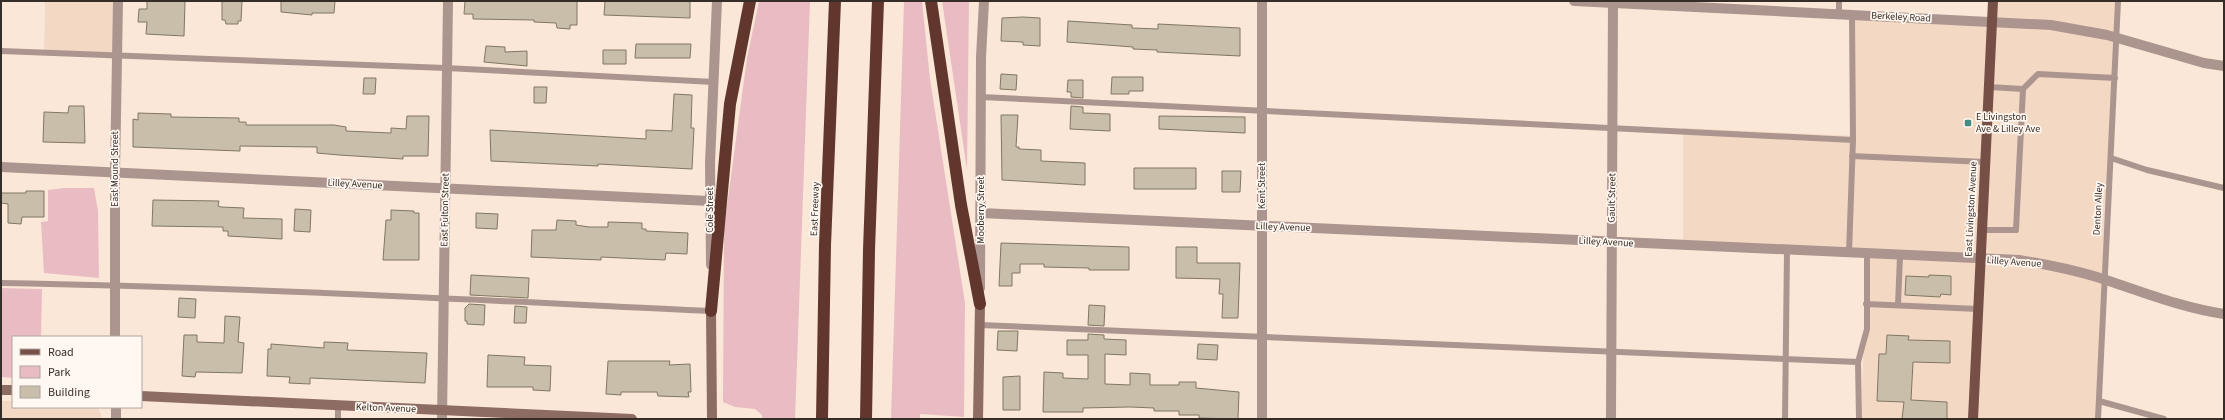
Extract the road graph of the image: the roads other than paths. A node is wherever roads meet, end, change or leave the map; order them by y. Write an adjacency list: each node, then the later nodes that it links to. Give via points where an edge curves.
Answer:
1 (118, 1): 20 (street, East Mound Street)
2 (448, 1): 22 (street, East Fulton Street)
3 (717, 1): 24 (street, Cole Street)
4 (750, 1): 56 (highway, via 730,104)
5 (835, 1): 75 (highway, East Freeway, via 825,245)
6 (878, 1): 76 (highway)
7 (931, 1): 52 (highway, via 961,205)
8 (984, 1): 27 (street, Mooberry Street)
9 (1262, 1): 28 (street, Kent Street)
10 (1574, 1): 14 (street, Berkeley Road)
11 (1839, 1): 15 (lane)
12 (1993, 1): 17 (main road, East Livingston Avenue)
13 (2118, 1): 18 (lane, Denton Alley)
14 (1613, 2): 15 (street, Berkeley Road); 29 (street, Gault Street)
15 (1839, 14): 16 (street, Berkeley Road)
16 (1852, 15): 17 (street, Berkeley Road); 30 (lane)
17 (1992, 21): 18 (street, Berkeley Road, via 2051,25); 25 (main road, East Livingston Avenue)
18 (2116, 37): 21 (street, Berkeley Road, via 2204,63); 23 (lane, Denton Alley)
19 (1, 51): 20 (lane)
20 (117, 54): 22 (lane); 35 (street, East Mound Street)
21 (2224, 66)
22 (446, 68): 24 (lane); 36 (street, East Fulton Street)
23 (2115, 78): 26 (lane, via 2038,74); 32 (lane, Denton Alley)
24 (714, 82): 38 (street, Cole Street)
25 (1988, 87): 26 (lane); 33 (main road, East Livingston Avenue)
26 (2023, 89): 41 (lane, via 2016,230)
27 (981, 97): 28 (lane); 39 (street, Mooberry Street)
28 (1262, 111): 29 (lane); 40 (street, Kent Street)
29 (1614, 128): 30 (lane); 42 (street, Gault Street)
30 (1853, 140): 31 (lane)
31 (1852, 156): 33 (lane); 44 (lane)
32 (2111, 158): 37 (lane, via 2147,170); 48 (lane, Denton Alley)
33 (1985, 162): 41 (main road, East Livingston Avenue)
34 (1, 167): 35 (street, Lilley Avenue)
35 (115, 172): 36 (street, Lilley Avenue); 50 (street, East Mound Street)
36 (446, 188): 38 (street, Lilley Avenue); 51 (street, East Fulton Street)
37 (2224, 188)
38 (710, 201): 56 (street, Cole Street)
39 (981, 213): 40 (street, Lilley Avenue); 52 (street, Mooberry Street)
40 (1262, 226): 42 (street, Lilley Avenue); 60 (street, Kent Street)
41 (1982, 230): 47 (main road, East Livingston Avenue)
42 (1611, 242): 43 (street, Lilley Avenue); 61 (street, Gault Street)
43 (1787, 250): 44 (street, Lilley Avenue); 62 (lane)
44 (1848, 253): 45 (street, Lilley Avenue)
45 (1867, 254): 46 (street, Lilley Avenue); 53 (lane)
46 (1900, 256): 47 (street, Lilley Avenue); 54 (lane)
47 (1980, 259): 48 (street, Lilley Avenue, via 2019,260 2056,265); 55 (main road, East Livingston Avenue)
48 (2104, 279): 57 (street, Lilley Avenue, via 2171,303); 67 (lane, Denton Alley)
49 (1, 283): 50 (lane)
50 (115, 285): 51 (lane); 59 (street, East Mound Street)
51 (444, 298): 56 (lane); 70 (street, East Fulton Street)
52 (980, 304): 58 (main road, Mooberry Street)
53 (1866, 304): 54 (lane); 63 (lane, via 1867,329)
54 (1898, 305): 55 (lane)
55 (1978, 309): 82 (main road, East Livingston Avenue)
56 (711, 311): 74 (main road, Cole Street)
57 (2224, 314)
58 (980, 325): 60 (lane); 77 (main road, Mooberry Street)
59 (115, 336)
60 (1262, 337): 61 (lane); 78 (street, Kent Street)
61 (1611, 352): 62 (lane); 79 (street, Gault Street)
62 (1786, 359): 63 (lane); 80 (lane)
63 (1858, 362): 81 (lane)
64 (1, 390): 65 (main road)
65 (12, 390)
66 (142, 396): 68 (main road, Kelton Avenue)
67 (2099, 402): 83 (lane, Denton Alley); 84 (lane)
68 (338, 406): 70 (main road, Kelton Avenue); 72 (lane)
69 (116, 408): 71 (street)
70 (442, 414): 73 (main road, Kelton Avenue)
71 (116, 419)
72 (338, 419)
73 (632, 419)
74 (712, 419)
75 (822, 419)
76 (866, 419)
77 (978, 419)
78 (1262, 419)
79 (1611, 419)
80 (1785, 419)
81 (1859, 419)
82 (1973, 419)
83 (2098, 419)
84 (2164, 419)

